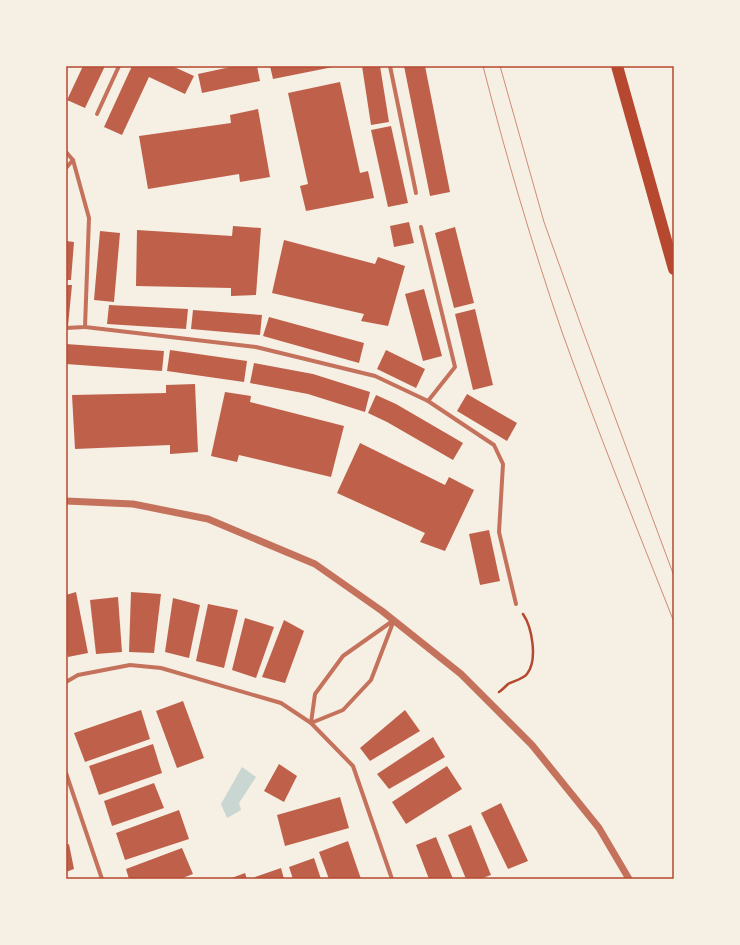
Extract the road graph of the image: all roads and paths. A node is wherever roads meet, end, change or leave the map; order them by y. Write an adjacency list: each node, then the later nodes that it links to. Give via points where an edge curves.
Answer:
1 (119, 66): 4 (street)
2 (390, 66): 8 (street)
3 (617, 66): 10 (highway)
4 (97, 114)
5 (66, 152): 6 (street)
6 (73, 160): 7 (street); 11 (street, via 89,218)
7 (66, 168)
8 (416, 193)
9 (421, 227): 13 (street, via 455,367)
10 (674, 268)
11 (85, 327): 12 (street); 13 (street, via 256,347 375,376)
12 (66, 328)
13 (428, 401): 15 (street, via 494,446 503,464 499,532)
14 (66, 501): 16 (street, via 133,504 208,519 315,564)
15 (516, 604): 18 (path, via 525,616 530,630 532,662 527,674)
16 (394, 620): 18 (street, via 461,674); 19 (street, via 343,656 315,694); 19 (street, via 371,680 344,710)
17 (66, 682): 19 (street, via 78,675 130,665 161,668 281,703)
18 (488, 701): 23 (street, via 532,745 599,828)
19 (311, 723): 22 (street, via 352,766)
20 (66, 773): 21 (street)
21 (102, 879)
22 (392, 879)
23 (629, 879)

